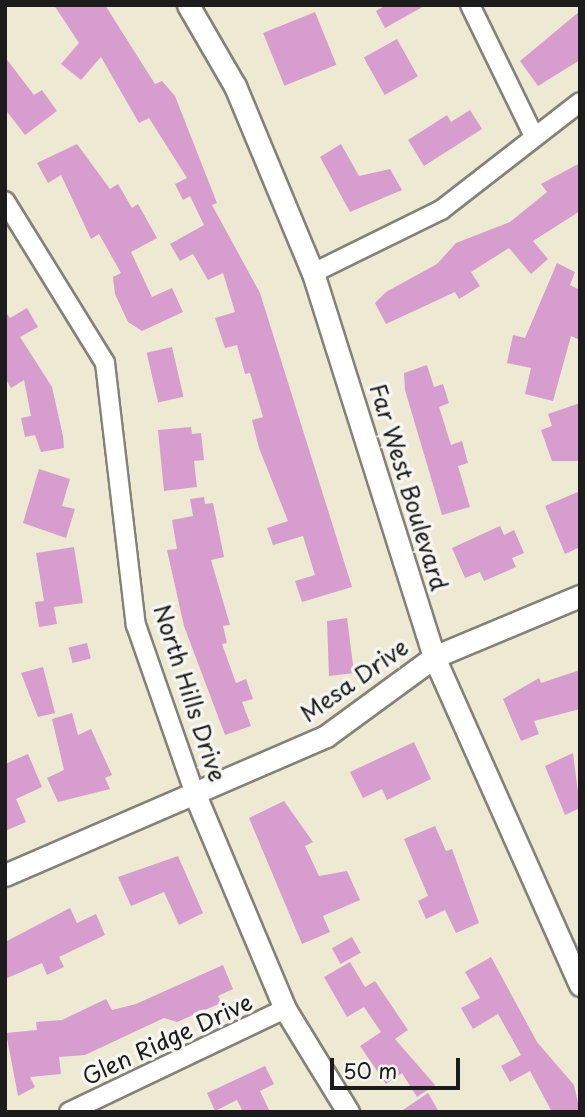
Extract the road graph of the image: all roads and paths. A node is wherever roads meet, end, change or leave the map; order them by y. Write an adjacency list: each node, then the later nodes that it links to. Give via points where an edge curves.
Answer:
1 (188, 5): 6 (street, Far West Boulevard, via 234,86)
2 (470, 5): 4 (street)
3 (580, 102): 4 (street)
4 (534, 136): 6 (street, via 442,210)
5 (5, 201): 9 (street, North Hills Drive, via 105,363 136,625)
6 (313, 272): 8 (street, Far West Boulevard)
7 (580, 596): 8 (street, Mesa Drive)
8 (434, 657): 9 (street, Mesa Drive, via 326,736); 11 (street, Far West Boulevard)
9 (196, 797): 10 (street, Mesa Drive); 12 (street, North Hills Drive)
10 (5, 875)
11 (580, 985)
12 (285, 1009): 13 (street, Glen Ridge Drive); 14 (street, North Hills Drive)
13 (69, 1112)
14 (348, 1112)

